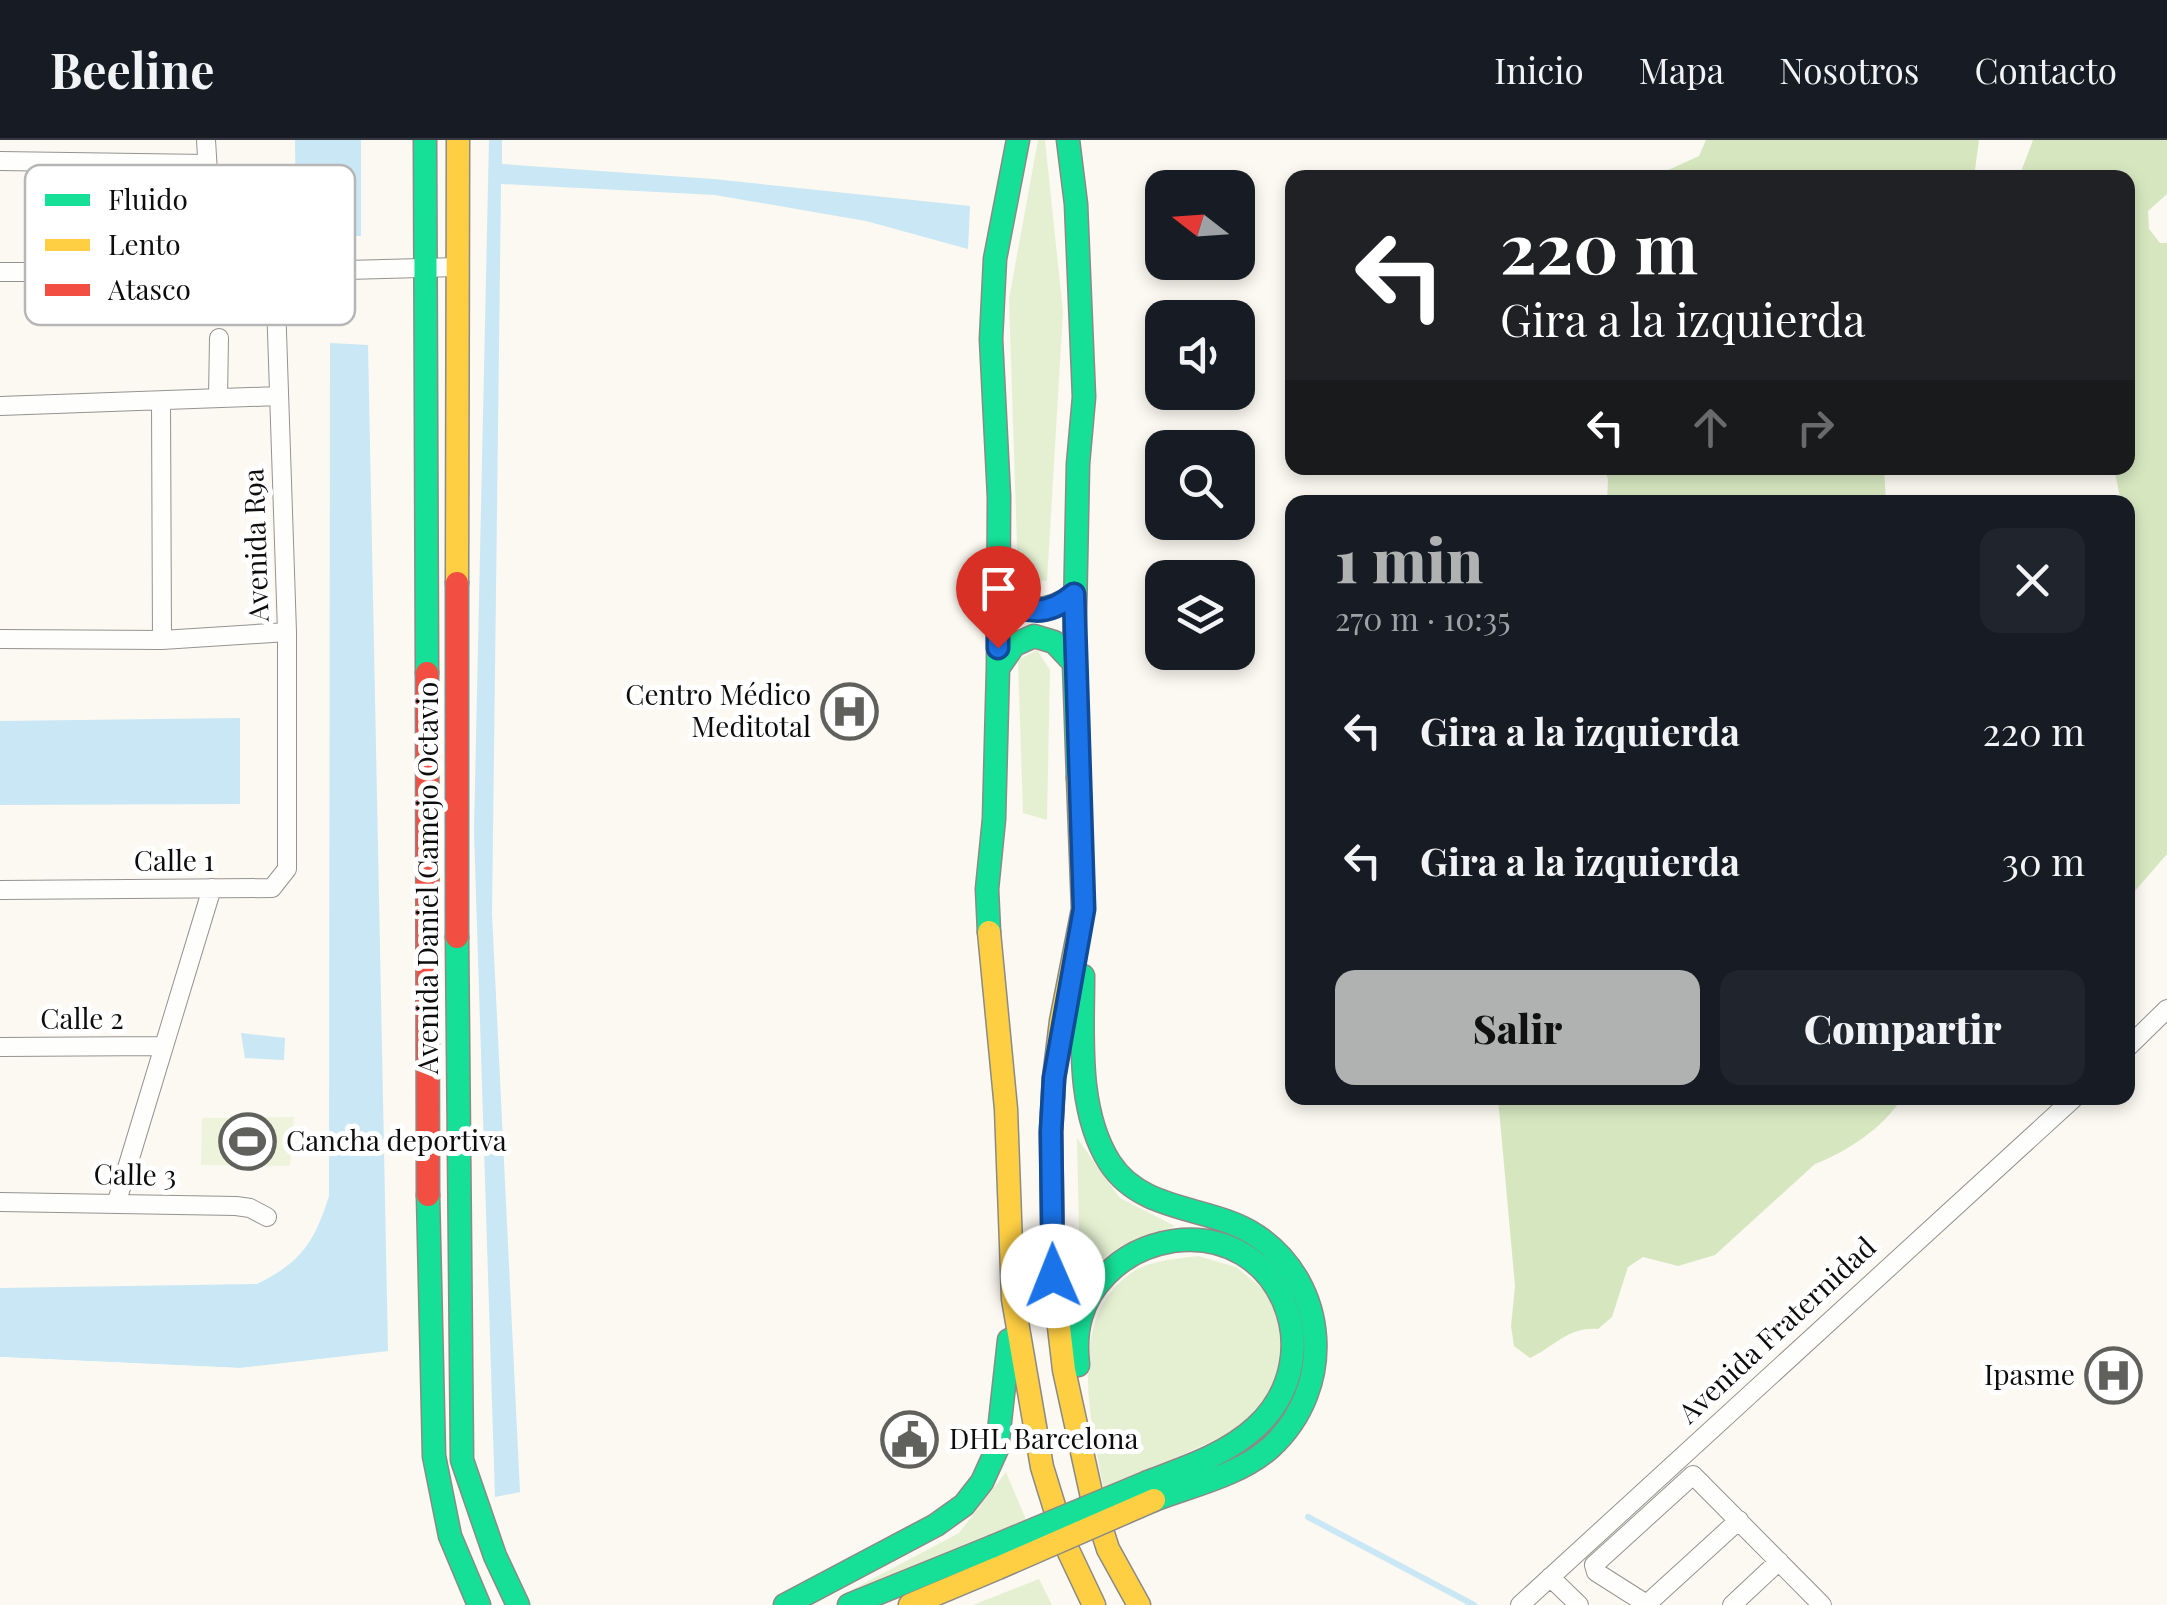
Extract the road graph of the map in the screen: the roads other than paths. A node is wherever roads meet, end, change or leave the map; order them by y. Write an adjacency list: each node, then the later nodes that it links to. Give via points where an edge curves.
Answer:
1 (206, 140): 7 (street)
2 (425, 140): 9 (main road, Avenida Daniel Camejo Octavio)
3 (458, 140): 8 (main road, Avenida Daniel Camejo Octavio)
4 (1018, 140): 19 (main road, via 995,258 991,339)
5 (1068, 140): 20 (main road, via 1084,397)
6 (0, 162): 7 (street)
7 (208, 164)
8 (457, 267): 9 (street); 47 (main road, Avenida Daniel Camejo Octavio, via 462,1460)
9 (425, 268): 10 (street); 46 (main road, Avenida Daniel Camejo Octavio, via 431,1394 434,1456 450,1536)
10 (355, 270)
11 (0, 272): 12 (street)
12 (25, 272)
13 (276, 325): 15 (street, Avenida R9a)
14 (219, 338): 16 (street)
15 (279, 396): 16 (street); 21 (street, Avenida R9a)
16 (218, 398): 17 (street)
17 (161, 402): 18 (street); 23 (street)
18 (0, 406)
19 (998, 593): 20 (main road, via 1014,608 1036,612 1058,608); 25 (main road)
20 (1074, 594): 24 (main road)
21 (287, 632): 23 (street); 26 (street, Avenida R9a)
22 (0, 639): 23 (street)
23 (162, 640)
24 (1074, 663): 25 (main road, via 1064,648 1032,636 1006,650); 29 (main road)
25 (998, 668): 38 (main road, via 988,943 1006,1109)
26 (287, 817): 27 (street, Calle 1, via 287,869 272,888)
27 (212, 888): 28 (street, Calle 1); 33 (street)
28 (0, 890)
29 (1084, 909): 39 (main road, via 1062,1021 1051,1132 1058,1322); 40 (main road, via 1090,1120 1110,1163 1130,1186 1160,1203 1256,1235 1300,1278 1319,1335 1304,1402 1272,1446 1244,1465)
30 (2167, 1009): 31 (street)
31 (2135, 1040)
32 (0, 1046): 33 (street, Calle 2)
33 (164, 1046): 35 (street)
34 (2066, 1105): 44 (street, Avenida Fraternidad)
35 (117, 1201): 36 (street, Calle 3); 37 (street, Calle 3, via 236,1206)
36 (0, 1202)
37 (266, 1217)
38 (1013, 1299): 48 (main road, via 997,1449 982,1482 936,1525); 51 (main road, via 1042,1468 1067,1548)
39 (1090, 1486): 40 (main road, via 1076,1336 1083,1309 1097,1283 1132,1254 1184,1238 1240,1252 1275,1282 1286,1302 1290,1378 1272,1414 1250,1434); 52 (main road, via 1108,1549)
40 (1151, 1491): 42 (main road, bridge)
41 (1739, 1520): 43 (street); 54 (street); 54 (street, via 1693,1475 1594,1565)
42 (995, 1558): 49 (main road); 50 (main road)
43 (1779, 1561): 55 (street); 56 (street)
44 (1550, 1576): 45 (street, Avenida Fraternidad); 53 (street)
45 (1524, 1601)
46 (480, 1605)
47 (518, 1605)
48 (785, 1605)
49 (849, 1605)
50 (910, 1605)
51 (1094, 1605)
52 (1139, 1605)
53 (1578, 1605)
54 (1647, 1605)
55 (1732, 1605)
56 (1822, 1605)

